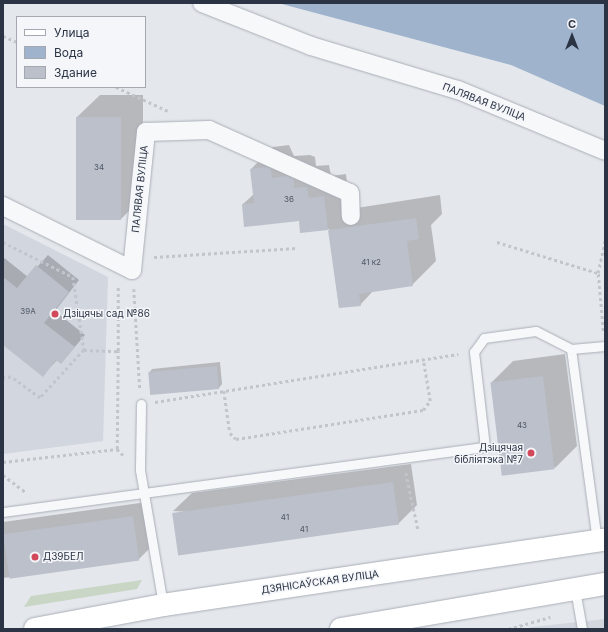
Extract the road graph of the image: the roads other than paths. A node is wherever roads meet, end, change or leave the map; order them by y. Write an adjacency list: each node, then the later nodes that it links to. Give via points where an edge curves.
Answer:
1 (202, 3): 2 (street, ПАЛЯВАЯ ВУЛІЦА, via 311,46 458,90)
2 (605, 151)
3 (3, 206): 4 (street, ПАЛЯВАЯ ВУЛІЦА, via 125,261 146,132 209,130 350,193)
4 (351, 216)
5 (604, 346): 6 (lane)
6 (571, 349): 8 (lane, via 536,331 484,338 474,352 486,447); 10 (lane)
7 (141, 404): 8 (lane)
8 (143, 492): 9 (lane); 13 (lane)
9 (3, 512)
10 (601, 540): 13 (main road, ДЗЯНІСАЎСКАЯ ВУЛІЦА)
11 (605, 584): 12 (main road)
12 (574, 589): 15 (main road); 16 (lane)
13 (163, 605): 14 (main road, ДЗЯНІСАЎСКАЯ ВУЛІЦА)
14 (35, 629)
15 (341, 629)
16 (582, 629)

